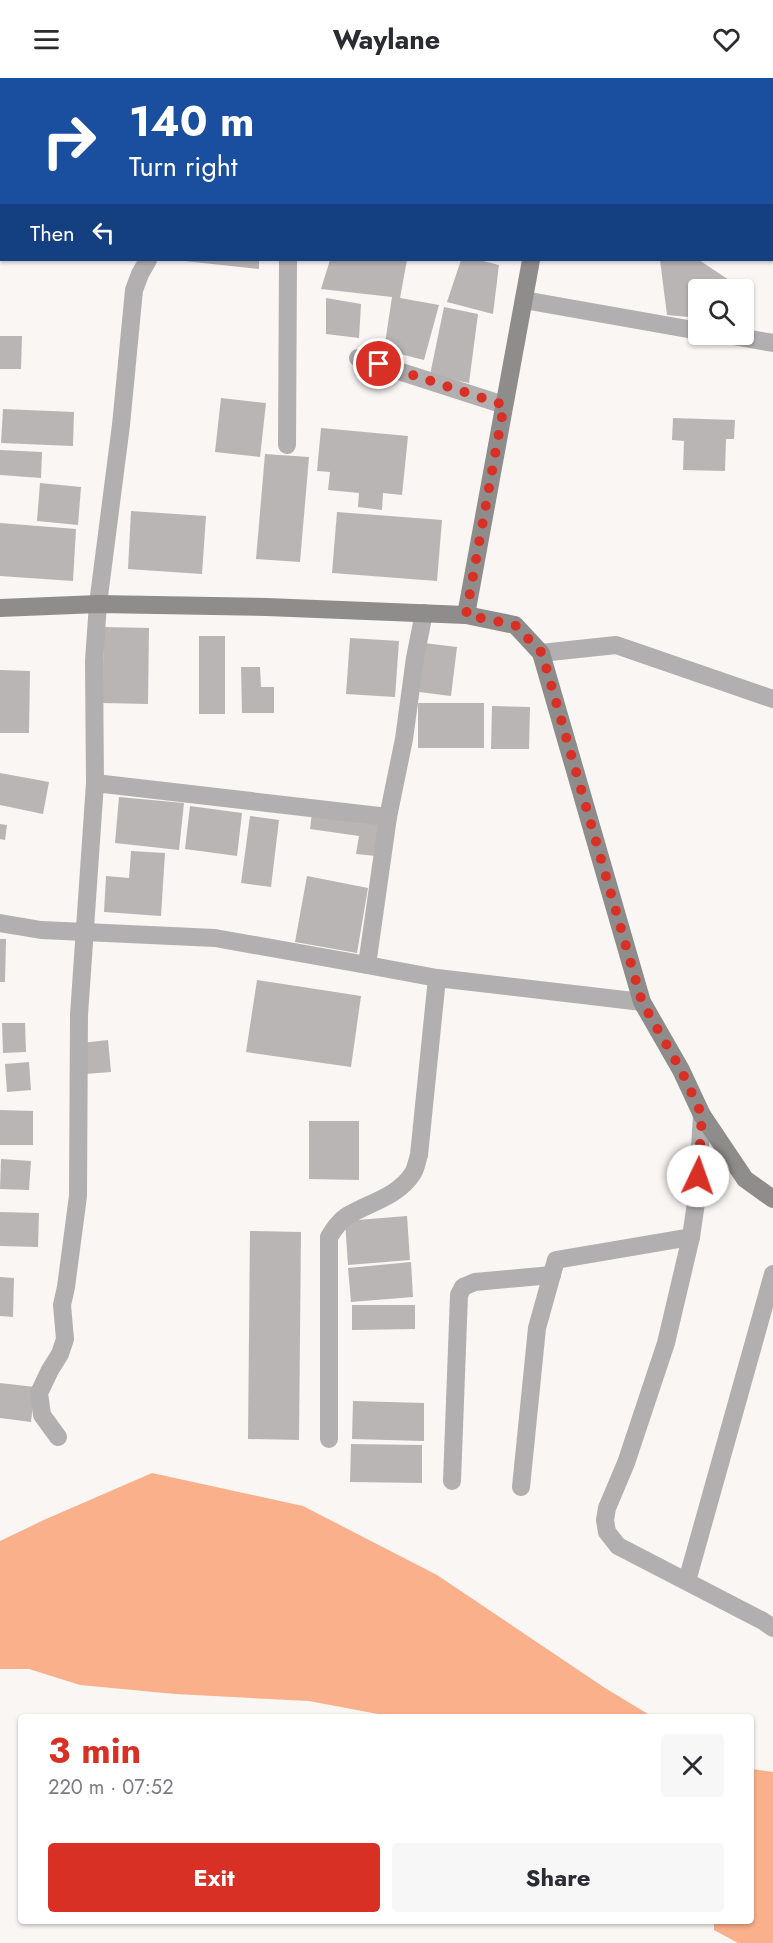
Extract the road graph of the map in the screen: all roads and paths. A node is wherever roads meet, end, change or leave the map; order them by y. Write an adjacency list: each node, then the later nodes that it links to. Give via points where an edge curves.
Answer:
1 (147, 261): 11 (street, via 134,290)
2 (288, 261): 10 (street)
3 (527, 261): 4 (main road)
4 (524, 300): 5 (street); 9 (main road)
5 (688, 329)
6 (754, 340): 7 (street)
7 (773, 343)
8 (358, 358): 9 (street)
9 (504, 405): 14 (main road)
10 (287, 445)
11 (98, 604): 12 (main road); 13 (main road); 17 (street, via 94,661)
12 (0, 608)
13 (424, 613): 14 (main road); 18 (street)
14 (466, 615): 15 (main road, via 515,625)
15 (542, 653): 16 (street, via 616,645); 23 (main road)
16 (773, 699)
17 (95, 783): 18 (street); 20 (street)
18 (388, 817): 21 (street)
19 (0, 923): 20 (street, via 41,930)
20 (86, 931): 21 (street, via 215,938); 29 (street, via 79,1015 78,1196 62,1305 65,1339 39,1392 42,1415)
21 (367, 965): 22 (street)
22 (437, 978): 23 (street); 30 (street, via 414,1172 402,1187 346,1217 329,1238)
23 (642, 1002): 24 (main road)
24 (702, 1115): 25 (main road, via 744,1179); 26 (street)
25 (773, 1199)
26 (691, 1237): 28 (street, via 556,1260); 33 (street, via 666,1343 605,1520 607,1533 618,1546)
27 (773, 1274): 33 (street)
28 (552, 1275): 31 (street, via 475,1282 463,1287 459,1295); 32 (street, via 537,1328)
29 (58, 1437)
30 (329, 1439)
31 (452, 1481)
32 (521, 1487)
33 (687, 1581): 34 (street)
34 (773, 1628)

